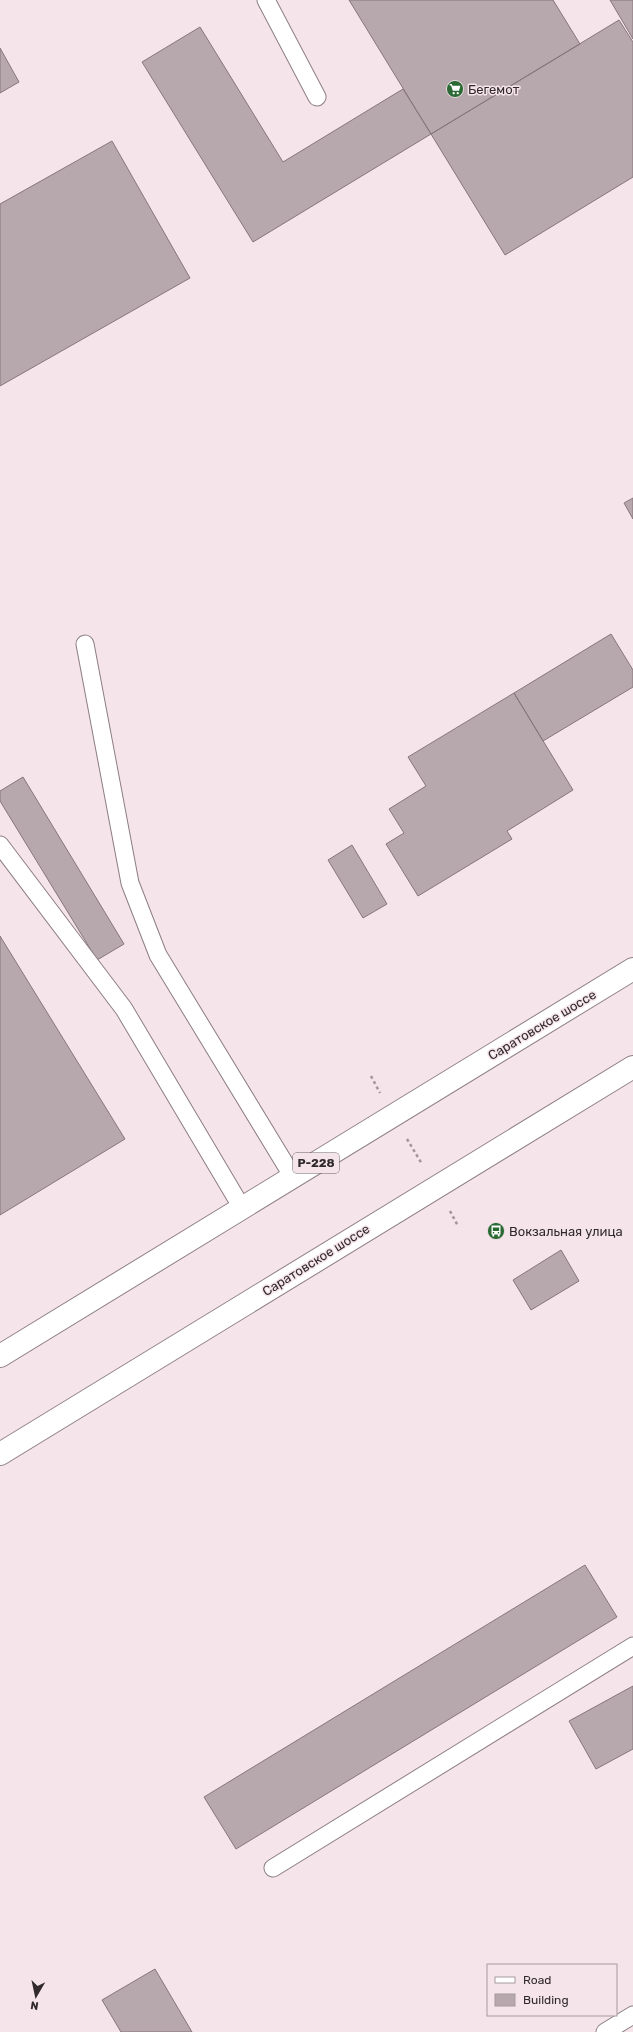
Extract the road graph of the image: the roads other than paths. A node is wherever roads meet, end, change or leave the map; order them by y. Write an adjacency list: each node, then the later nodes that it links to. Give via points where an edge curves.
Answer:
1 (266, 0): 2 (lane)
2 (317, 97)
3 (85, 644): 7 (lane, via 130,883 158,955)
4 (0, 844): 8 (lane, via 124,1009)
5 (633, 969): 7 (main road, Саратовское шоссе / Р-228)
6 (633, 1067): 10 (main road, Саратовское шоссе)
7 (293, 1177): 8 (main road, Саратовское шоссе / Р-228)
8 (242, 1208): 9 (main road, Саратовское шоссе / Р-228)
9 (0, 1356)
10 (0, 1454)
11 (633, 1646): 12 (lane)
12 (273, 1868)
13 (633, 2015): 14 (lane)
14 (605, 2032)

